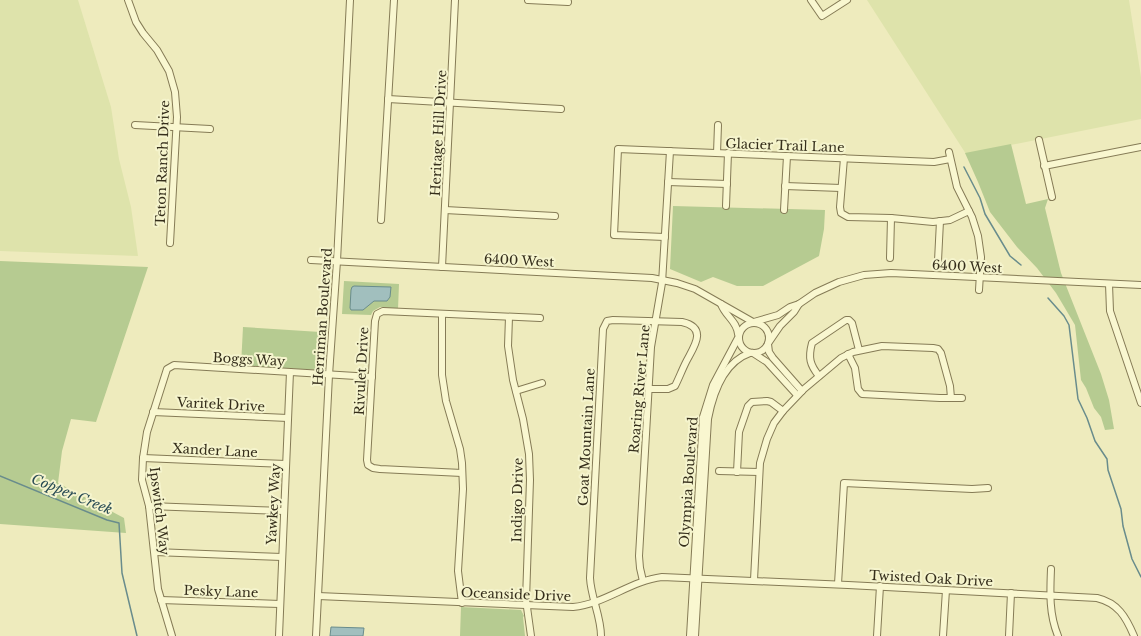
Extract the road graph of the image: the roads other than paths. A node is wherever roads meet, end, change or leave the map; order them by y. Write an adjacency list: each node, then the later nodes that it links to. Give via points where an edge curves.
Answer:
1 (128, 0): 14 (street, Teton Ranch Drive, via 136,22 169,71 176,101)
2 (350, 0): 41 (street, Herriman Boulevard)
3 (394, 0): 9 (street)
4 (455, 0): 10 (street, Heritage Hill Drive)
5 (528, 0): 8 (street)
6 (811, 0): 7 (street, via 822,16)
7 (847, 0)
8 (568, 2)
9 (388, 99): 10 (street); 35 (street)
10 (450, 103): 11 (street); 30 (street, Heritage Hill Drive)
11 (561, 109)
12 (135, 125): 14 (street)
13 (718, 126): 19 (street)
14 (176, 127): 15 (street); 38 (street, Teton Ranch Drive)
15 (210, 129)
16 (1039, 140): 23 (street)
17 (1141, 147): 23 (street)
18 (670, 151): 19 (street, Glacier Trail Lane); 24 (street, Roaring River Lane); 37 (street, Glacier Trail Lane, via 618,149 614,235)
19 (717, 153): 20 (street, Glacier Trail Lane)
20 (728, 154): 21 (street, Glacier Trail Lane); 25 (street)
21 (787, 156): 22 (street, Glacier Trail Lane); 26 (street)
22 (844, 158): 27 (street); 32 (street, Glacier Trail Lane, via 934,162 949,156 957,187)
23 (1044, 166): 28 (street)
24 (668, 182): 25 (street); 37 (street, Roaring River Lane)
25 (727, 184): 29 (street)
26 (785, 186): 27 (street); 31 (street)
27 (841, 188): 34 (street, via 841,213 848,217)
28 (1052, 197)
29 (726, 206)
30 (445, 210): 33 (street); 43 (street, Heritage Hill Drive)
31 (784, 210)
32 (969, 211): 36 (street); 44 (street, via 979,241)
33 (555, 216)
34 (891, 218): 36 (street); 39 (street)
35 (381, 220)
36 (940, 222): 42 (street)
37 (665, 237): 45 (street, Roaring River Lane)
38 (170, 243)
39 (890, 258)
40 (311, 260): 41 (street, 6400 West)
41 (337, 261): 43 (street, 6400 West); 63 (street, Herriman Boulevard)
42 (938, 261)
43 (442, 267): 45 (street, 6400 West)
44 (980, 278): 46 (street, 6400 West); 48 (street); 50 (street, 6400 West, via 891,273 864,275 831,285)
45 (663, 279): 49 (street, 6400 West, via 695,289); 54 (street, Roaring River Lane)
46 (1110, 284): 47 (street, 6400 West); 72 (street, via 1110,312)
47 (1141, 286)
48 (979, 290)
49 (721, 304): 55 (street, 6400 West); 56 (street, 6400 West, via 735,323)
50 (799, 304): 55 (street, 6400 West, via 773,317); 57 (street, 6400 West)
51 (442, 314): 52 (street, Rivulet Drive); 65 (street, Rivulet Drive, via 383,311 377,314); 81 (street, via 442,374 446,401 460,449)
52 (509, 317): 53 (street, Rivulet Drive); 68 (street, Indigo Drive, via 508,346)
53 (540, 318)
54 (655, 322): 67 (street, Roaring River Lane); 67 (street, Goat Mountain Lane, via 687,324 696,331 698,338 674,387); 100 (street, Goat Mountain Lane, via 611,320 603,327 590,578)
55 (754, 322): 56 (street, via 742,327); 57 (street, via 765,328 769,337)
56 (738, 337): 59 (street, via 742,348); 88 (street, Olympia Boulevard, via 713,385 703,418)
57 (768, 344): 59 (street, via 762,351); 69 (street, via 769,352)
58 (859, 350): 60 (street); 64 (street, via 852,323 849,320 844,321 812,343 810,363); 70 (street, via 886,346 937,349 950,386)
59 (752, 353): 69 (street, via 767,362); 88 (street, Olympia Boulevard, via 737,359 727,372 716,390 709,412)
60 (848, 354): 64 (street); 70 (street, via 855,368 858,389 862,394)
61 (168, 367): 62 (street, Boggs Way, via 174,365); 74 (street, Ipswitch Way)
62 (290, 372): 63 (street, Boggs Way); 75 (street, Yawkey Way)
63 (329, 375): 65 (street, Boggs Way); 97 (street, Herriman Boulevard)
64 (819, 376): 69 (street)
65 (372, 377): 81 (street, Rivulet Drive, via 366,460 368,465 380,469)
66 (542, 383): 68 (street)
67 (649, 389): 91 (street, Roaring River Lane, via 639,560)
68 (516, 391): 102 (street, Indigo Drive, via 529,454)
69 (800, 393): 73 (street)
70 (950, 398): 71 (street)
71 (962, 398)
72 (1141, 400)
73 (783, 411): 79 (street, via 767,401 752,402 748,406 739,432); 80 (street, via 767,439)
74 (153, 412): 75 (street, Varitek Drive); 76 (street, Ipswitch Way)
75 (288, 418): 77 (street, Yawkey Way)
76 (143, 458): 77 (street, Xander Lane); 83 (street, Ipswitch Way, via 142,480)
77 (286, 464): 84 (street, Yawkey Way)
78 (719, 471): 79 (street)
79 (737, 472): 80 (street)
80 (759, 472): 90 (street)
81 (462, 473): 99 (street, via 458,571)
82 (988, 488): 92 (street, via 844,483)
83 (149, 506): 84 (street); 85 (street, Ipswitch Way)
84 (284, 511): 86 (street, Yawkey Way)
85 (155, 552): 86 (street); 98 (street, Ipswitch Way)
86 (282, 557): 101 (street, Yawkey Way)
87 (1051, 569): 96 (street)
88 (696, 578): 89 (street, Oceanside Drive); 91 (street, Oceanside Drive, via 662,577); 108 (street, Olympia Boulevard); 109 (street, Olympia Boulevard)
89 (708, 578): 90 (street, Twisted Oak Drive)
90 (754, 580): 92 (street, Twisted Oak Drive)
91 (644, 581): 100 (street, Oceanside Drive)
92 (838, 584): 93 (street, Twisted Oak Drive)
93 (880, 586): 94 (street, Twisted Oak Drive); 110 (street)
94 (946, 590): 95 (street, Twisted Oak Drive); 111 (street)
95 (1011, 593): 96 (street, Twisted Oak Drive); 112 (street)
96 (1050, 595): 113 (street, via 1052,617); 114 (street, Twisted Oak Drive, via 1093,597 1110,602 1125,616)
97 (318, 596): 99 (street, Oceanside Drive); 105 (street, Herriman Boulevard)
98 (161, 600): 101 (street, Pesky Lane); 103 (street, Ipswitch Way)
99 (462, 602): 102 (street, Oceanside Drive)
100 (595, 603): 102 (street, Oceanside Drive, via 573,607); 107 (street, Goat Mountain Lane, via 600,618)
101 (280, 604): 104 (street, Yawkey Way)
102 (526, 606): 106 (street, Indigo Drive)
103 (172, 636)
104 (278, 636)
105 (316, 636)
106 (531, 636)
107 (601, 636)
108 (690, 636)
109 (695, 636)
110 (877, 636)
111 (943, 636)
112 (1009, 636)
113 (1058, 636)
114 (1134, 636)

